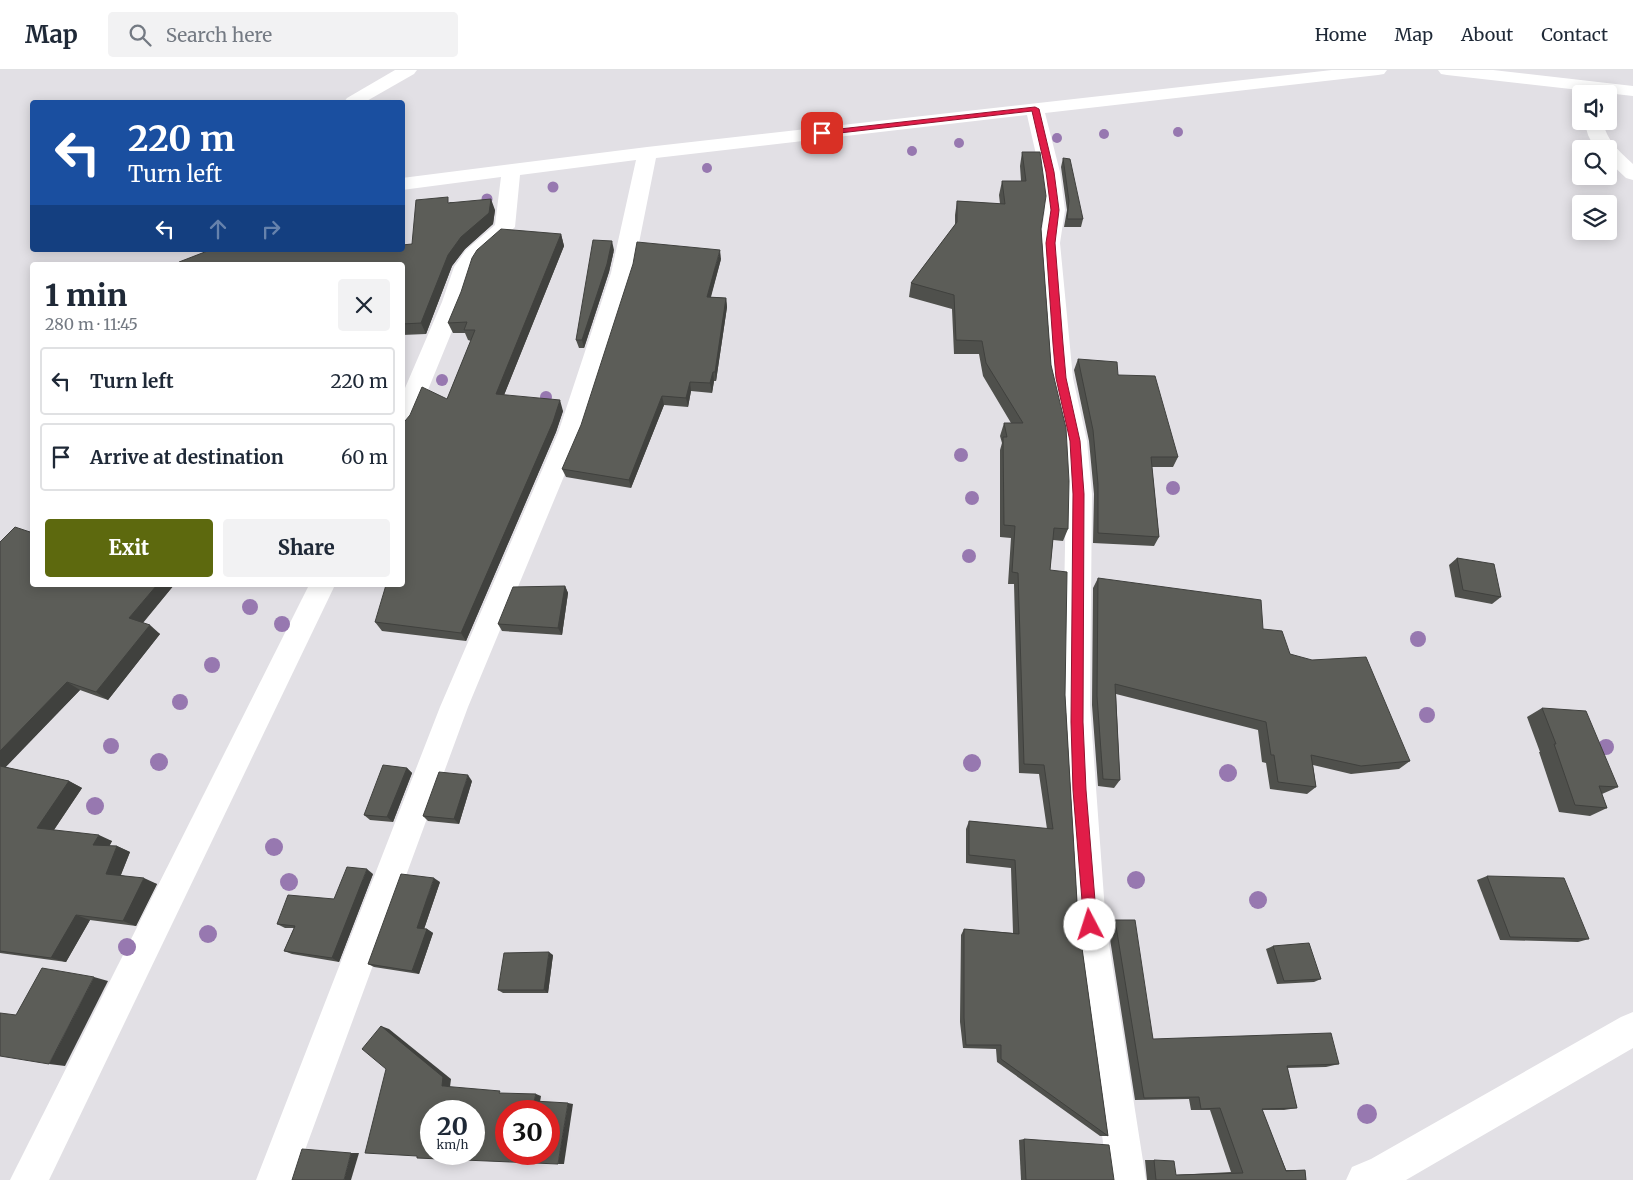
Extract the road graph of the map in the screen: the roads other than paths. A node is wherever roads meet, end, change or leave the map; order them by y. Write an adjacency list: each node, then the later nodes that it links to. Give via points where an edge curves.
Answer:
1 (408, 70): 7 (street)
2 (1378, 70): 8 (street)
3 (1447, 70): 4 (street)
4 (1572, 87)
5 (1617, 90): 6 (street)
6 (1633, 91)
7 (356, 100)
8 (1035, 109): 9 (street); 19 (street, via 1055,210 1050,243 1057,336 1061,378 1075,441 1079,494 1077,715 1090,925)
9 (647, 153): 11 (street); 18 (street, via 622,273 570,433 454,708)
10 (1617, 159): 12 (street)
11 (511, 170): 13 (street); 14 (street, via 510,199 504,227 473,255 464,268)
12 (1633, 174)
13 (405, 184)
14 (405, 417)
15 (321, 587): 17 (street)
16 (1633, 1029): 20 (street)
17 (29, 1180)
18 (275, 1180)
19 (1127, 1180)
20 (1365, 1180)

